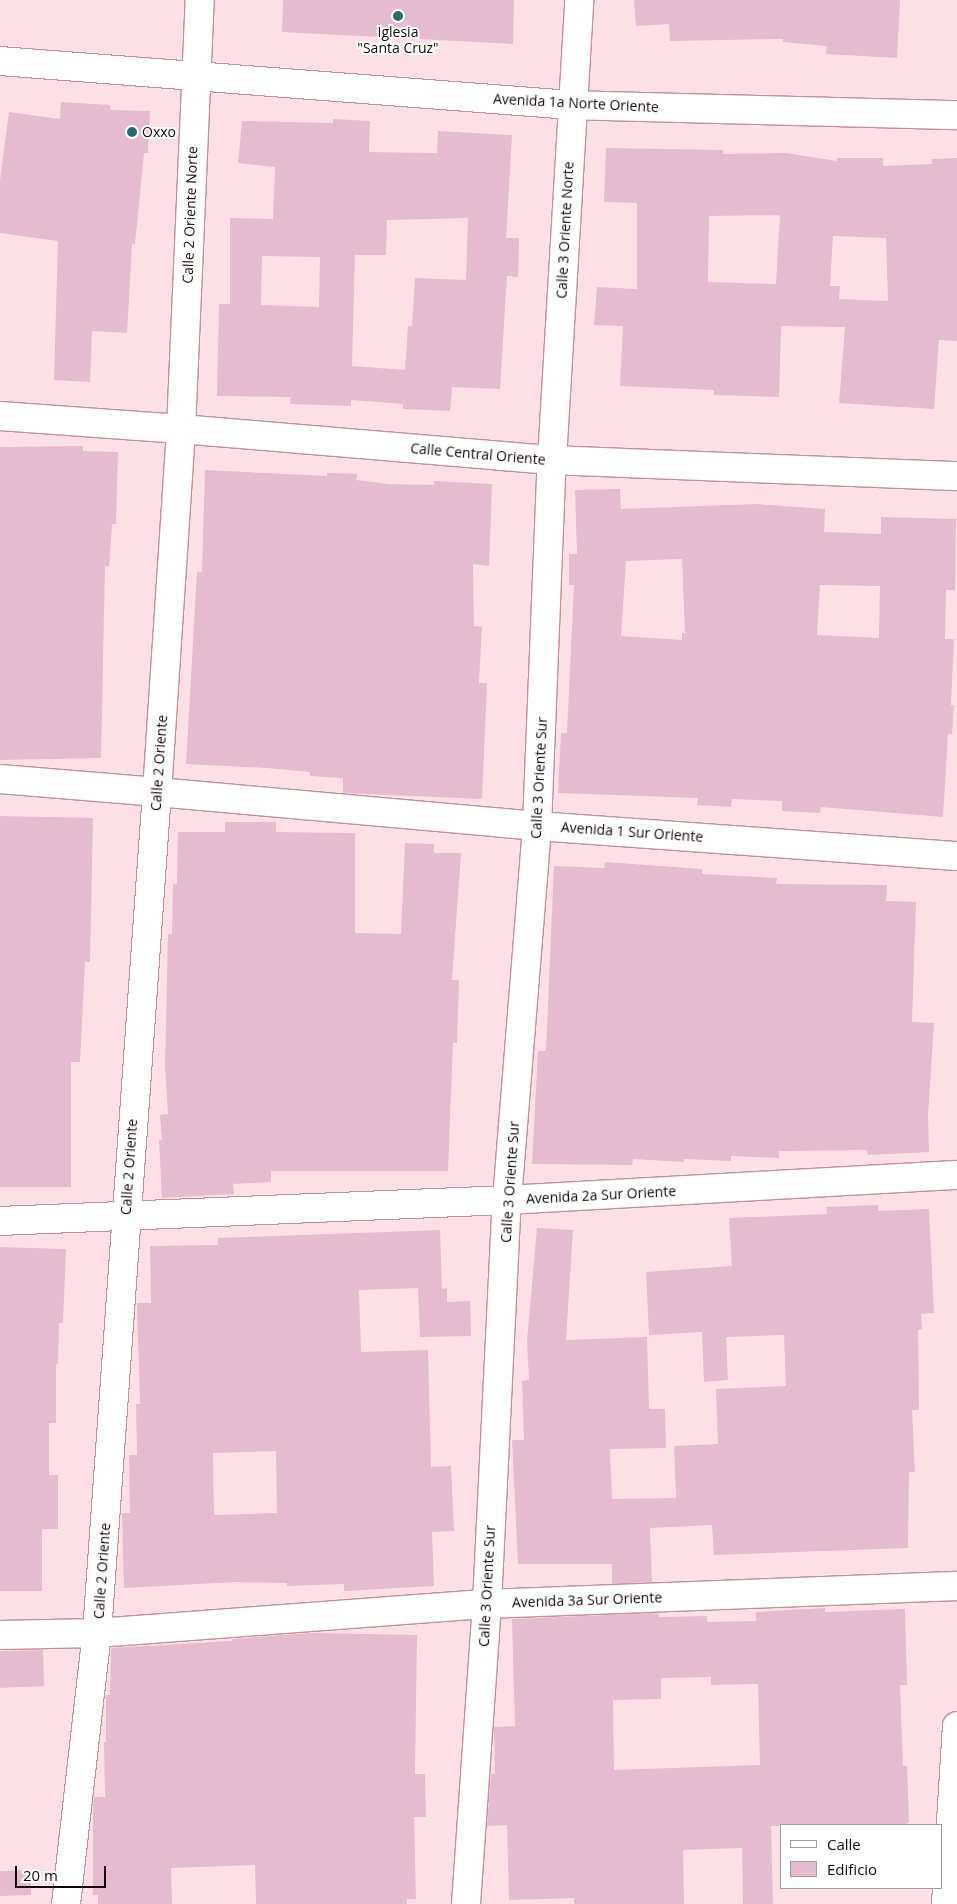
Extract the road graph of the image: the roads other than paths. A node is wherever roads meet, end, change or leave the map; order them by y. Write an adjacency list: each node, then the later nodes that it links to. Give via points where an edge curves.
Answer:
1 (200, 0): 4 (main road, Calle 2 Oriente Norte)
2 (579, 0): 5 (main road, Calle 3 Oriente Norte)
3 (0, 62): 4 (main road, Avenida 1a Norte Oriente)
4 (196, 74): 5 (main road, Avenida 1a Norte Oriente); 8 (main road, Calle 2 Oriente Norte)
5 (571, 105): 6 (main road, Avenida 1a Norte Oriente); 9 (main road, Calle 3 Oriente Norte)
6 (957, 115)
7 (0, 416): 8 (main road, Calle Central Oriente)
8 (180, 430): 9 (main road, Calle Central Oriente); 12 (main road, Calle 2 Oriente)
9 (552, 460): 10 (main road, Calle Central Oriente); 13 (main road, Calle 3 Oriente Sur)
10 (957, 476)
11 (0, 779): 12 (main road, Avenida 1 Sur Oriente)
12 (157, 792): 13 (main road, Avenida 1 Sur Oriente); 17 (main road, Calle 2 Oriente)
13 (537, 826): 14 (main road, Avenida 1 Sur Oriente); 16 (main road, Calle 3 Oriente Sur)
14 (957, 856)
15 (957, 1175): 16 (main road, Avenida 2a Sur Oriente)
16 (507, 1200): 17 (main road, Avenida 2a Sur Oriente); 20 (main road, Calle 3 Oriente Sur)
17 (126, 1217): 18 (main road, Avenida 2a Sur Oriente); 21 (main road, Calle 2 Oriente)
18 (0, 1221)
19 (957, 1586): 20 (main road, Avenida 3a Sur Oriente)
20 (487, 1604): 21 (main road, Avenida 3a Sur Oriente); 25 (main road, Calle 3 Oriente Sur)
21 (97, 1633): 22 (main road, Avenida 3a Sur Oriente); 24 (main road, Calle 2 Oriente)
22 (0, 1635)
23 (957, 1726): 26 (main road)
24 (66, 1904)
25 (466, 1904)
26 (946, 1904)

